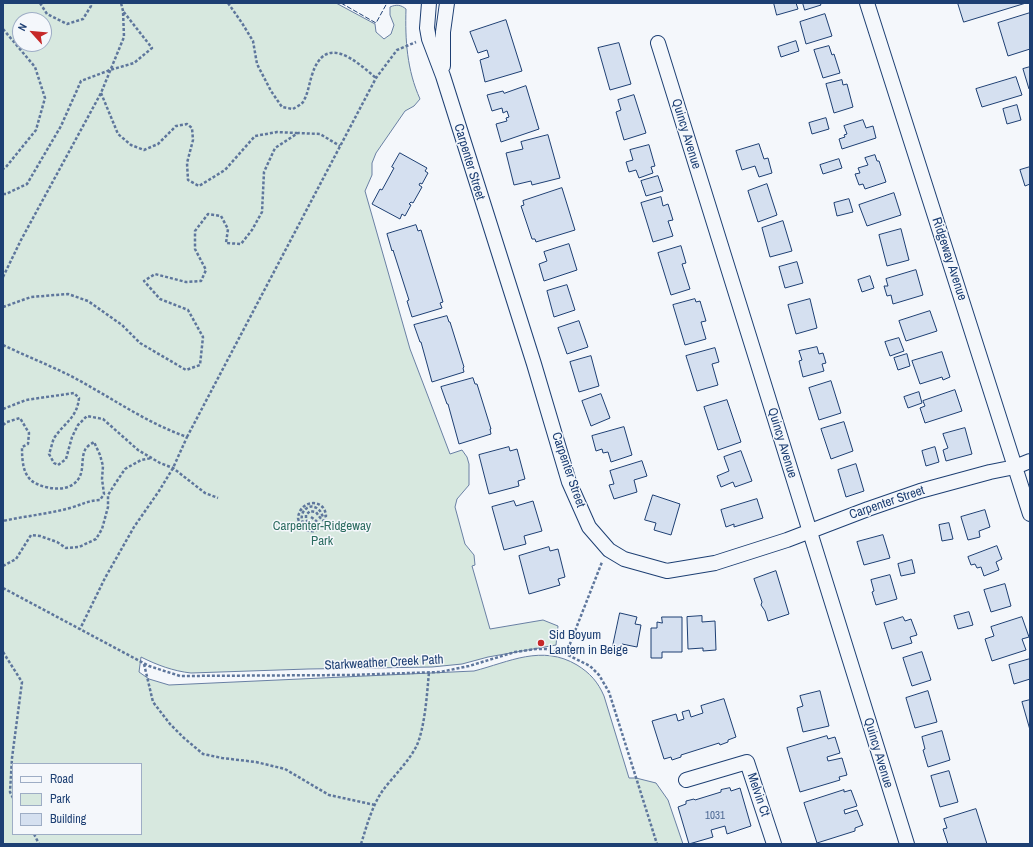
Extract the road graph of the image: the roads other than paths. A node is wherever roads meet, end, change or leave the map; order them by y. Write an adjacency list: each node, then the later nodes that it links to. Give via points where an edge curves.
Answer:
1 (429, 3): 5 (street, Carpenter Street, via 429,39)
2 (447, 3): 5 (street, Carpenter Street, via 443,32)
3 (867, 3): 7 (street, Ridgeway Avenue)
4 (658, 43): 9 (street, Quincy Avenue)
5 (443, 76): 9 (street, Carpenter Street, via 569,482 589,527 609,550 624,559 667,571 715,563)
6 (1030, 461): 7 (street, Carpenter Street)
7 (1015, 467): 8 (street, Ridgeway Avenue); 9 (street, Carpenter Street, via 920,491)
8 (1030, 514)
9 (809, 531): 12 (street, Quincy Avenue)
10 (686, 780): 11 (street, Melvin Ct, via 747,762)
11 (774, 844)
12 (906, 844)

